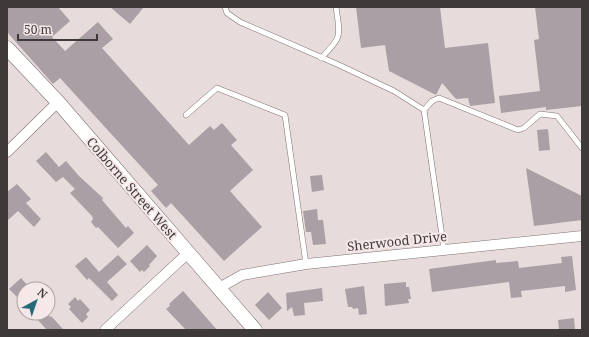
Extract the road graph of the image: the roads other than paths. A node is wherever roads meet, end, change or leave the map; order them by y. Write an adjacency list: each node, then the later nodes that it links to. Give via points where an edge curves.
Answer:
1 (225, 7): 4 (lane, via 227,13 240,22)
2 (336, 7): 4 (lane, via 340,32 337,40)
3 (7, 48): 5 (main road, Colborne Street West)
4 (321, 58): 6 (lane, via 394,92)
5 (58, 102): 9 (street); 12 (main road, Colborne Street West)
6 (424, 110): 8 (lane, via 432,101 439,98 518,130 540,114 557,116); 11 (lane)
7 (186, 115): 13 (lane, via 217,88 285,115)
8 (582, 148)
9 (7, 152)
10 (582, 236): 11 (street, Sherwood Drive)
11 (444, 250): 13 (street, Sherwood Drive)
12 (188, 253): 14 (main road, Colborne Street West); 15 (street)
13 (306, 264): 14 (street, Sherwood Drive, via 242,275)
14 (219, 288): 16 (main road, Colborne Street West)
15 (105, 330)
16 (255, 330)

